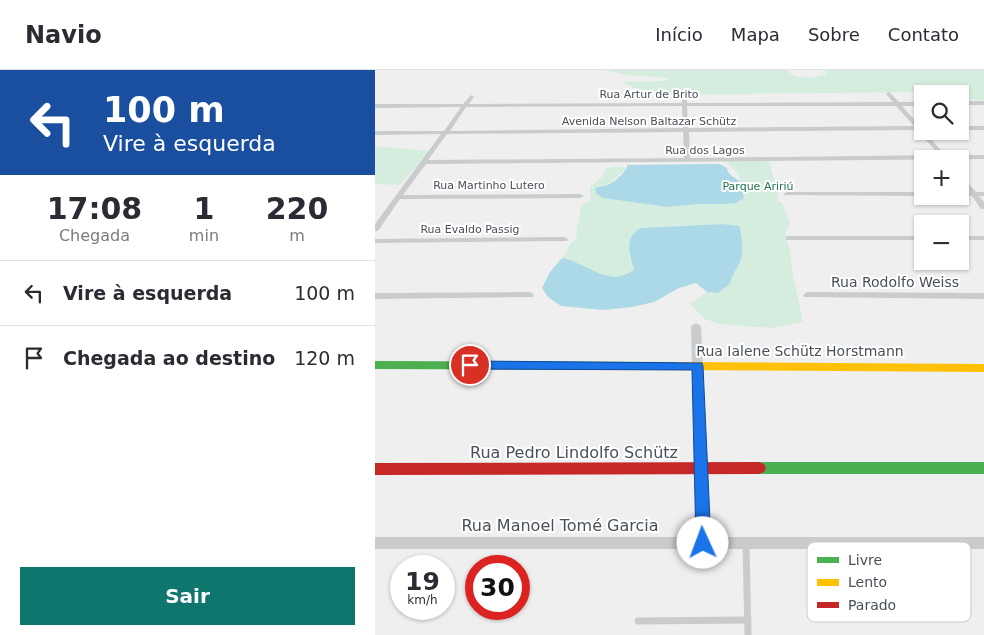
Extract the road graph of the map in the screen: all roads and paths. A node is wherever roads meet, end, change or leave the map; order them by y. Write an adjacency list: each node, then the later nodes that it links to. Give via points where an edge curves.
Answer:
1 (889, 94): 7 (street)
2 (684, 95): 6 (street)
3 (471, 97): 9 (street)
4 (969, 103): 5 (street)
5 (984, 103)
6 (685, 104): 7 (street, Rua Artur de Brito); 9 (street, Rua Artur de Brito); 15 (street)
7 (896, 104): 8 (street, Rua Artur de Brito); 11 (street)
8 (914, 104)
9 (466, 105): 10 (street, Rua Artur de Brito); 16 (street)
10 (375, 106)
11 (914, 122)
12 (914, 128): 15 (street, Avenida Nelson Baltazar Schütz)
13 (969, 128): 14 (street)
14 (984, 128)
15 (686, 131): 16 (street, Avenida Nelson Baltazar Schütz); 23 (street)
16 (447, 132): 17 (street, Avenida Nelson Baltazar Schütz); 24 (street)
17 (375, 133)
18 (930, 140): 19 (street)
19 (938, 150)
20 (914, 158): 23 (street, Rua dos Lagos)
21 (969, 158): 22 (street, Rua dos Lagos)
22 (984, 158)
23 (687, 160): 24 (street, Rua dos Lagos)
24 (425, 162): 32 (street)
25 (969, 188): 29 (street)
26 (787, 194): 27 (street)
27 (914, 194)
28 (969, 194): 29 (street)
29 (974, 194): 30 (street); 33 (street)
30 (984, 194)
31 (580, 196): 32 (street, Rua Martinho Lutero)
32 (398, 197): 34 (street)
33 (984, 207)
34 (375, 229)
35 (789, 238): 36 (street)
36 (914, 238)
37 (969, 238): 38 (street)
38 (984, 238)
39 (564, 239): 40 (street, Rua Evaldo Passig)
40 (375, 241)
41 (529, 295): 42 (street)
42 (375, 296)
43 (807, 296): 44 (street, Rua Rodolfo Weiss)
44 (984, 296)
45 (697, 326): 47 (street)
46 (375, 365): 47 (street, Rua Ialene Schütz Horstmann)
47 (697, 366): 48 (street, Rua Ialene Schütz Horstmann); 49 (street)
48 (984, 368)
49 (701, 468): 50 (street, Rua Pedro Lindolfo Schütz); 51 (street, Rua Pedro Lindolfo Schütz); 53 (street)
50 (984, 468)
51 (375, 469)
52 (375, 543): 53 (street, Rua Manoel Tomé Garcia)
53 (703, 543): 54 (street, Rua Manoel Tomé Garcia)
54 (746, 543): 55 (street, Rua Manoel Tomé Garcia); 58 (lane)
55 (807, 543)
56 (971, 543): 57 (street, Rua Manoel Tomé Garcia)
57 (984, 543)
58 (748, 620): 59 (lane); 60 (lane)
59 (638, 621)
60 (748, 635)

